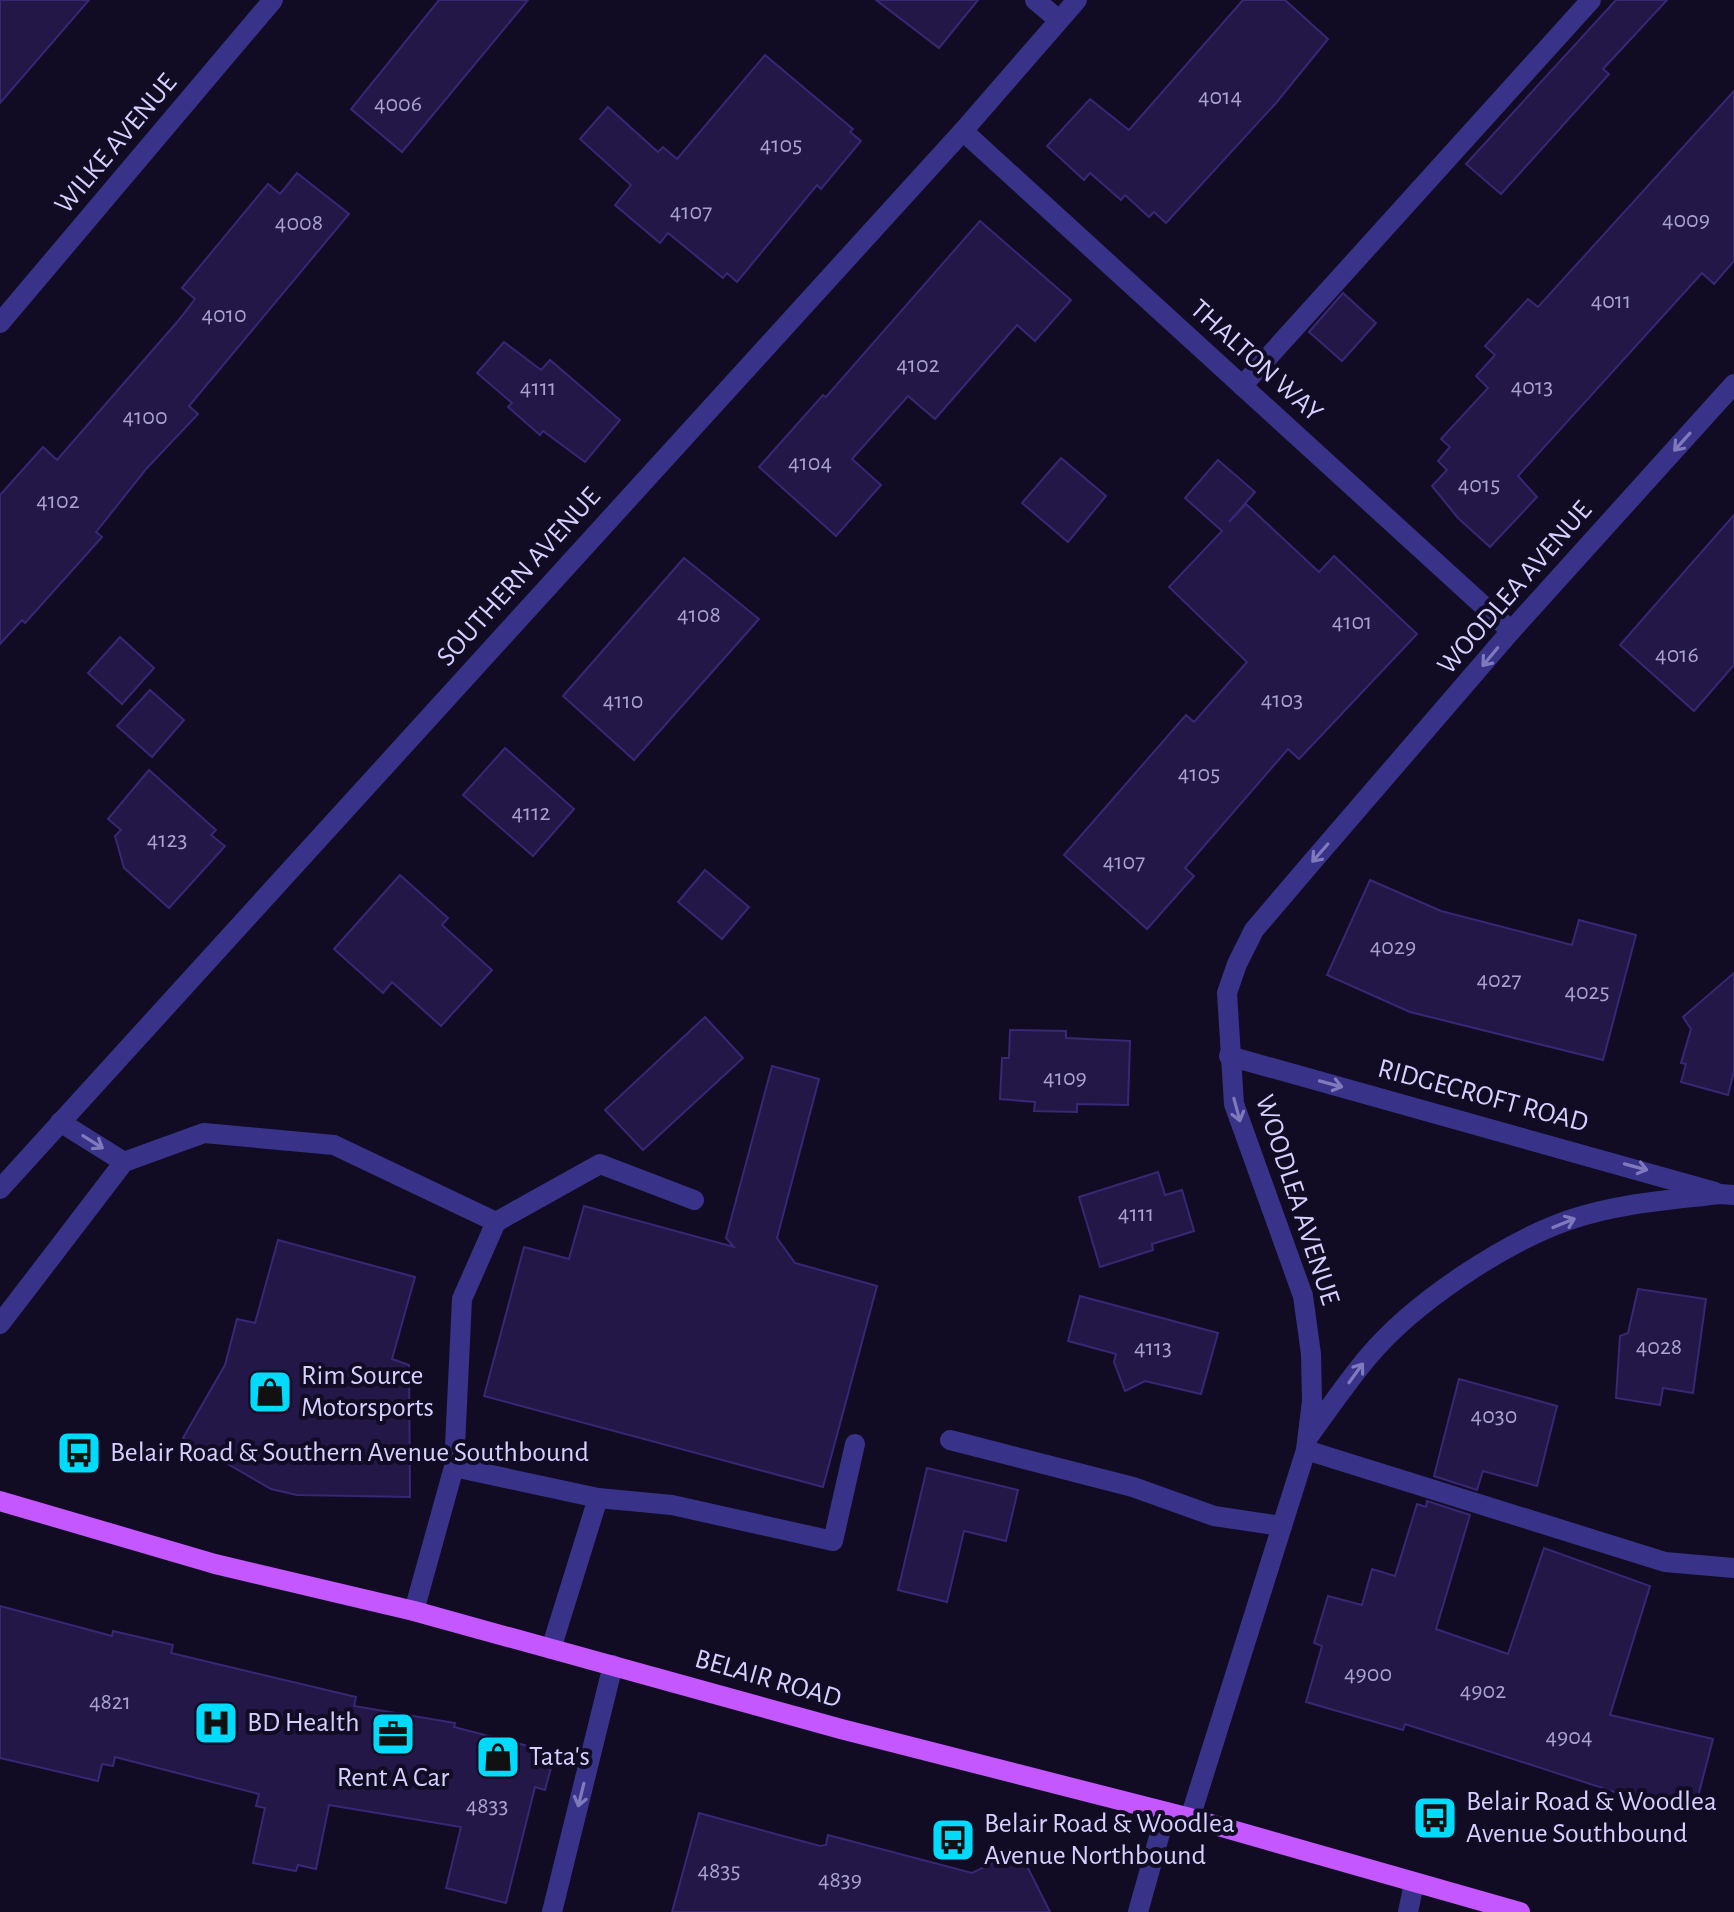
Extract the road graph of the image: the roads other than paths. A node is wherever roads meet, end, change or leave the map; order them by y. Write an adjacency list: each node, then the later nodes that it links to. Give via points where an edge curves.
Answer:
1 (273, 0): 7 (street, WILKE AVENUE)
2 (1035, 0): 5 (street)
3 (1077, 0): 5 (street, SOUTHERN AVENUE)
4 (1591, 0): 9 (street)
5 (1059, 20): 6 (street, SOUTHERN AVENUE)
6 (963, 131): 9 (street, THALTON WAY); 12 (street, SOUTHERN AVENUE)
7 (0, 323)
8 (1734, 384): 10 (street, WOODLEA AVENUE, one-way to 10)
9 (1242, 386): 10 (street, THALTON WAY)
10 (1511, 631): 11 (street, WOODLEA AVENUE, one-way to 11, via 1254,930 1227,993)
11 (1229, 1056): 15 (street, RIDGECROFT ROAD, one-way to 15); 20 (street, WOODLEA AVENUE, one-way to 20, via 1234,1104 1303,1296 1311,1354)
12 (60, 1122): 13 (street, one-way to 13); 14 (street, SOUTHERN AVENUE)
13 (124, 1162): 17 (street, via 204,1133 334,1145); 18 (street)
14 (0, 1189)
15 (1727, 1194): 20 (street, RIDGECROFT ROAD, one-way to 15, via 1369,1355 1481,1262 1568,1221 1622,1206)
16 (694, 1200): 17 (street, via 600,1164)
17 (496, 1222): 22 (street, via 462,1299)
18 (0, 1324)
19 (950, 1440): 25 (street, via 1133,1487 1214,1516)
20 (1308, 1443): 25 (street, WOODLEA AVENUE); 26 (street, via 1665,1562)
21 (855, 1444): 23 (street, via 833,1541 672,1505)
22 (454, 1467): 23 (street); 27 (street)
23 (598, 1498): 28 (street)
24 (0, 1501): 27 (main road, BELAIR ROAD, via 215,1564)
25 (1282, 1526): 31 (street, WOODLEA AVENUE)
26 (1734, 1568)
27 (414, 1611): 28 (main road, BELAIR ROAD)
28 (551, 1649): 29 (main road, BELAIR ROAD)
29 (613, 1665): 30 (main road, BELAIR ROAD); 33 (street, one-way to 33)
30 (1166, 1812): 31 (main road, BELAIR ROAD); 34 (street)
31 (1190, 1818): 32 (main road, BELAIR ROAD)
32 (1414, 1883): 35 (street); 36 (main road, BELAIR ROAD)
33 (552, 1912)
34 (1138, 1912)
35 (1408, 1912)
36 (1520, 1912)

